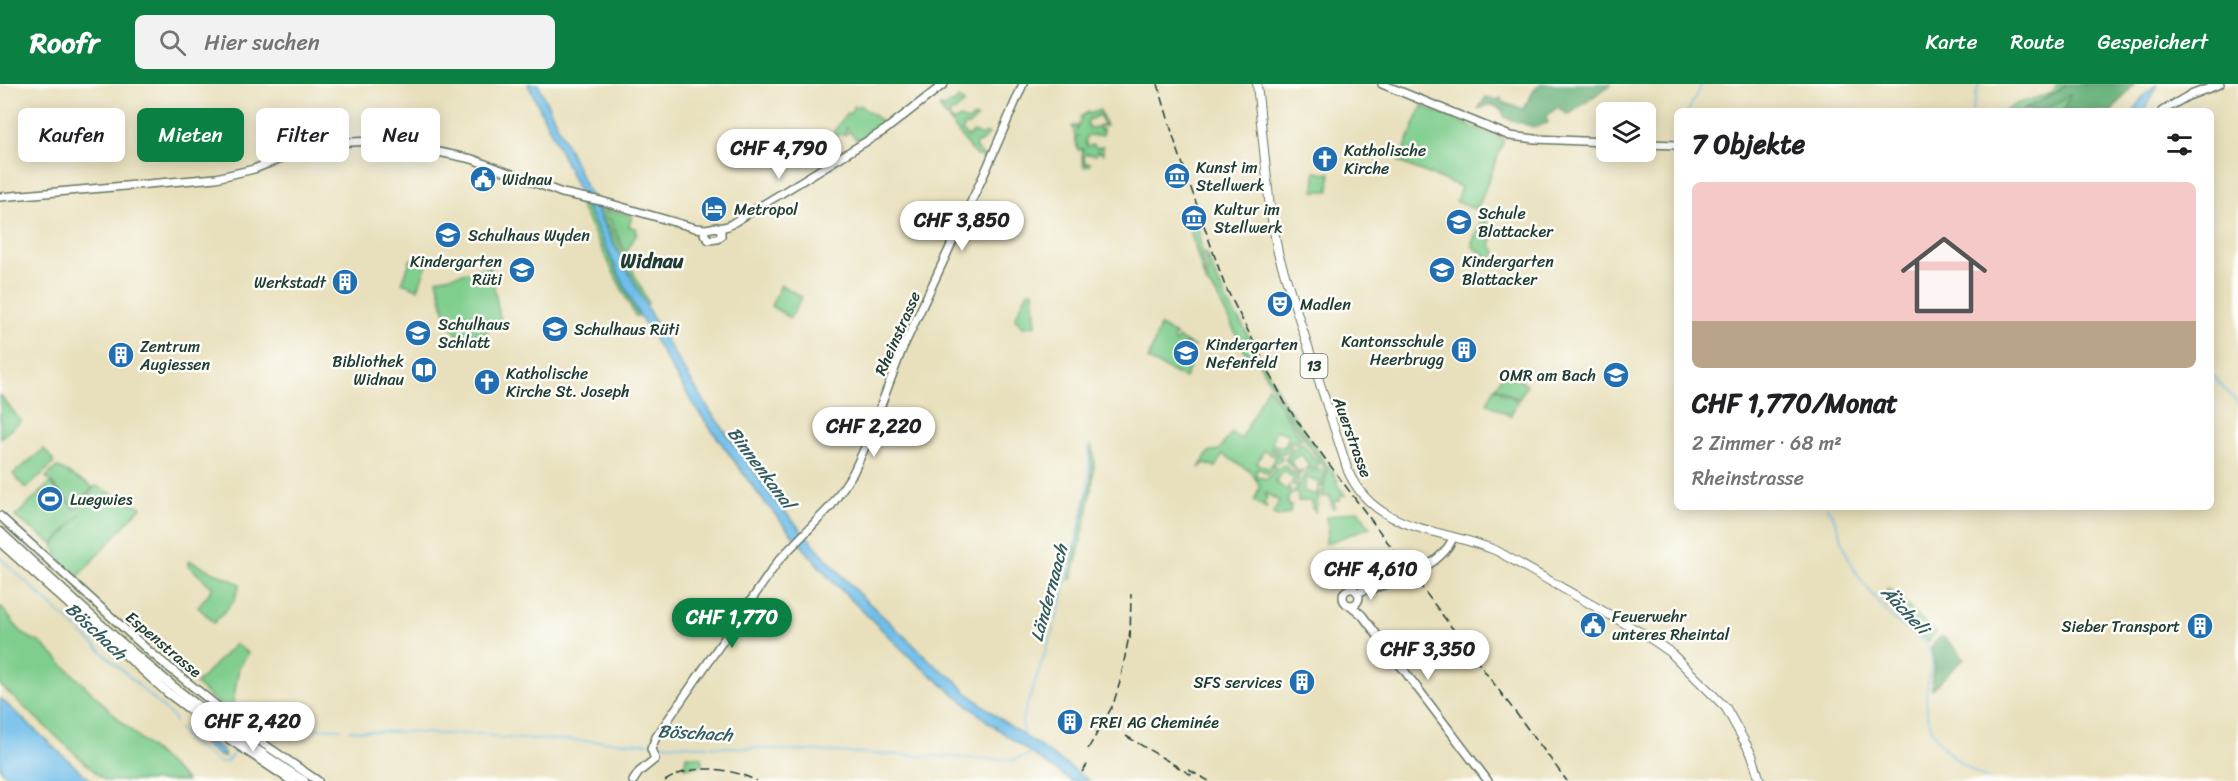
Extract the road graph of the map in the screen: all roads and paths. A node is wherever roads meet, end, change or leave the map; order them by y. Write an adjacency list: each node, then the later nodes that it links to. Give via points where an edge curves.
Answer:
1 (944, 84): 11 (street, via 885,130)
2 (1023, 84): 22 (street, Rheinstrasse, via 901,352 858,462 831,506 794,544 748,604 654,740 651,748 655,759)
3 (1257, 84): 16 (main road, Auerstrasse / 13, via 1278,253 1348,471 1363,496 1379,511 1406,524)
4 (1382, 84): 7 (street, via 1510,136)
5 (2220, 84): 6 (street)
6 (2167, 108)
7 (1596, 142)
8 (1656, 144): 9 (street)
9 (1674, 145)
10 (0, 196): 12 (street, via 226,176 254,170 303,150 342,142 386,142 452,154 553,190)
11 (720, 231): 12 (street); 12 (street, via 719,238 711,240)
12 (705, 232)
13 (0, 516): 21 (street, Espenstrasse, via 239,727)
14 (0, 528): 18 (highway)
15 (0, 532): 18 (highway)
16 (1453, 537): 23 (street, via 1448,548 1429,563 1356,599 1362,615); 24 (main road, Auerstrasse / 13, via 1486,547 1520,564 1657,642 1720,700 1752,755)
17 (0, 542): 19 (highway, via 167,692)
18 (27, 558): 20 (highway, via 170,686)
19 (292, 781)
20 (304, 781)
21 (318, 781)
22 (633, 781)
23 (1488, 781)
24 (1760, 781)

